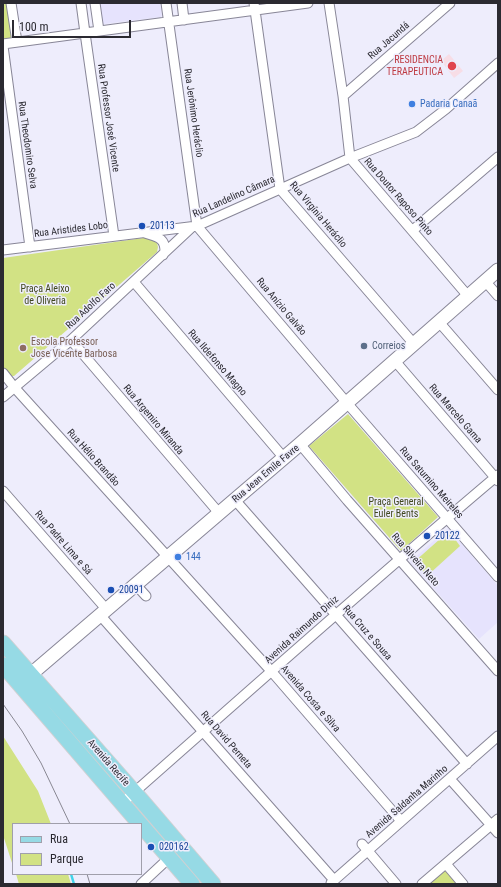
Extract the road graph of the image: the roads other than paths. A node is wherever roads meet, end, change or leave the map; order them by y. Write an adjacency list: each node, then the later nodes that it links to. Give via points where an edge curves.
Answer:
1 (11, 3): 14 (street)
2 (82, 3): 13 (street, Rua Professor José Vicente)
3 (95, 3): 12 (street)
4 (166, 3): 11 (street, Rua Jerônimo Heráclio)
5 (182, 3): 10 (street)
6 (308, 3): 9 (street)
7 (329, 3): 17 (street, Rua Doutor Raposo Pinto)
8 (450, 3): 17 (street, Rua Jacundá)
9 (255, 6): 10 (street); 20 (street, Rua Virgínia Heráclio)
10 (184, 20): 11 (street)
11 (169, 22): 12 (street); 21 (street, Rua Jerônimo Heráclio)
12 (99, 31): 13 (street)
13 (84, 33): 14 (street); 24 (street, Rua Professor José Vicente)
14 (17, 42): 15 (street)
15 (3, 45): 25 (street, Rua Theodomiro Selva)
16 (498, 63): 19 (street, Rua Landelino Câmara, via 416,132)
17 (343, 96): 19 (street, Rua Doutor Raposo Pinto)
18 (498, 157): 22 (street)
19 (350, 158): 20 (street, Rua Landelino Câmara); 22 (street, Rua Doutor Raposo Pinto)
20 (280, 189): 21 (street, Rua Landelino Câmara); 35 (street, Rua Virgínia Heráclio)
21 (194, 227): 23 (street, Rua Aristides Lobo); 27 (street, Rua Adolfo Faro); 41 (street, Rua Anízio Galvão)
22 (413, 230): 31 (street, Rua Doutor Raposo Pinto)
23 (142, 232): 24 (street, Rua Aristides Lobo); 27 (street, Rua Aristides Lobo, via 163,241 166,251)
24 (114, 236): 25 (street, Rua Aristides Lobo)
25 (30, 247): 26 (street, Rua Aristides Lobo)
26 (3, 250)
27 (163, 255): 29 (street, Rua Adolfo Faro)
28 (498, 270): 30 (main road, Rua Jean Emile Favre)
29 (134, 282): 34 (street, Rua Adolfo Faro); 43 (street, Rua Ildefonso Magno)
30 (485, 282): 31 (main road, Rua Jean Emile Favre); 32 (street)
31 (468, 296): 33 (main road, Rua Jean Emile Favre)
32 (498, 296)
33 (439, 322): 35 (main road, Rua Jean Emile Favre); 39 (street)
34 (71, 340): 38 (street, Rua Adolfo Faro); 47 (street, Rua Argemiro Miranda)
35 (414, 344): 36 (main road, Rua Jean Emile Favre)
36 (395, 361): 41 (main road, Rua Jean Emile Favre); 44 (street, Rua Marcelo Gama)
37 (3, 373): 38 (street, Rua Hélio Brandão)
38 (14, 387): 40 (street, Rua Adolfo Faro); 49 (street, Rua Hélio Brandão)
39 (498, 390)
40 (3, 397)
41 (347, 403): 42 (main road, Rua Jean Emile Favre); 48 (street, Rua Saturnino Meireles)
42 (300, 444): 43 (main road, Rua Jean Emile Favre); 50 (street, Rua Silveira Neto)
43 (284, 458): 46 (main road, Rua Jean Emile Favre)
44 (497, 478): 48 (street, Avenida Raimundo Diniz)
45 (3, 492): 54 (street, Rua Padre Lima e Sá)
46 (235, 500): 47 (main road, Rua Jean Emile Favre); 55 (street, Rua Cruz e Sousa)
47 (219, 514): 49 (main road, Rua Jean Emile Favre)
48 (447, 519): 50 (street, Avenida Raimundo Diniz); 51 (street, Rua Saturnino Meireles)
49 (168, 558): 52 (main road, Rua Jean Emile Favre); 59 (street, Avenida Costa e Silva)
50 (400, 559): 55 (street, Avenida Raimundo Diniz); 58 (street, Rua Silveira Neto)
51 (498, 577)
52 (136, 585): 53 (street); 54 (main road, Rua Jean Emile Favre)
53 (146, 596)
54 (104, 612): 60 (main road, Rua Jean Emile Favre, via 71,647); 61 (street, Rua David Perneta)
55 (336, 614): 59 (street, Avenida Raimundo Diniz); 63 (street, Rua Cruz e Sousa)
56 (3, 643): 60 (main road, Avenida Recife)
57 (3, 665): 60 (main road, Avenida Recife)
58 (498, 671)
59 (272, 672): 61 (street, Avenida Raimundo Diniz); 67 (street, Avenida Costa e Silva)
60 (25, 679): 65 (main road, Avenida Recife); 66 (main road, Avenida Recife, via 30,696)
61 (203, 730): 65 (street, Avenida Raimundo Diniz); 75 (street, Rua David Perneta)
62 (496, 735): 63 (street, Avenida Saldanha Marinho)
63 (467, 764): 64 (street, Avenida Saldanha Marinho)
64 (450, 779): 67 (street, Avenida Saldanha Marinho, via 430,790); 68 (street)
65 (134, 792): 66 (street, Avenida Raimundo Diniz); 78 (main road, Avenida Recife)
66 (122, 802): 69 (main road, Avenida Recife)
67 (401, 821): 72 (street, Avenida Saldanha Marinho)
68 (495, 822): 71 (street); 74 (street)
69 (140, 823)
70 (142, 825): 73 (main road, Avenida Recife)
71 (498, 833)
72 (365, 847): 75 (street, Avenida Saldanha Marinho); 79 (street)
73 (169, 858): 76 (street); 77 (main road, Avenida Recife)
74 (446, 864): 80 (street); 81 (street)
75 (332, 882)
76 (141, 884)
77 (192, 884)
78 (213, 884)
79 (396, 884)
80 (422, 884)
81 (463, 884)

